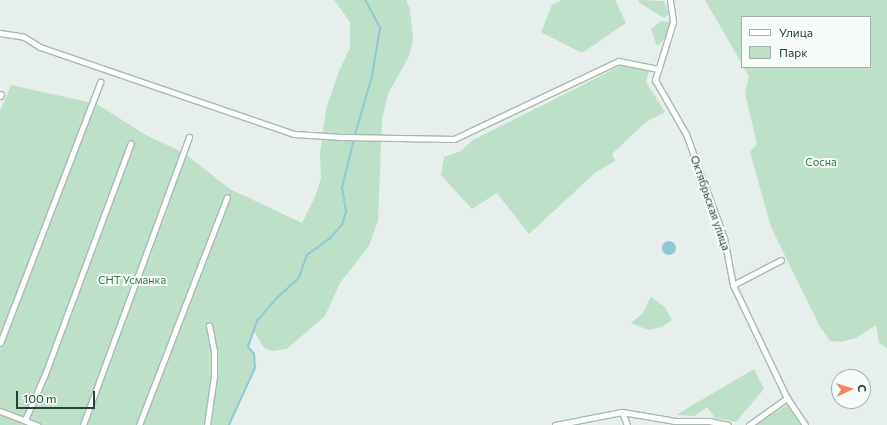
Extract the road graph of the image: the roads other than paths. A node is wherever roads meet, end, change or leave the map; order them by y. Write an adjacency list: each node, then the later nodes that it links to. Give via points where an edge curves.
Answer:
1 (670, 0): 3 (street, Октябрьская улица, via 673,22)
2 (0, 33): 3 (street, via 24,37 40,47 294,134 342,137 454,140 618,61)
3 (658, 69): 9 (street, Октябрьская улица, via 655,80 686,134 724,238)
4 (100, 82): 11 (street)
5 (189, 137): 17 (street)
6 (131, 143): 15 (street, via 48,368)
7 (227, 196): 18 (street)
8 (781, 260): 9 (street)
9 (734, 285): 12 (street, Октябрьская улица)
10 (209, 325): 19 (street, via 214,357)
11 (0, 343)
12 (787, 398): 23 (street); 24 (street, Октябрьская улица)
13 (0, 411): 15 (street)
14 (622, 412): 20 (street); 21 (street); 22 (street, via 675,421 708,421)
15 (26, 420): 16 (street)
16 (37, 425)
17 (83, 425)
18 (138, 425)
19 (207, 425)
20 (555, 425)
21 (627, 425)
22 (728, 425)
23 (749, 425)
24 (805, 425)

